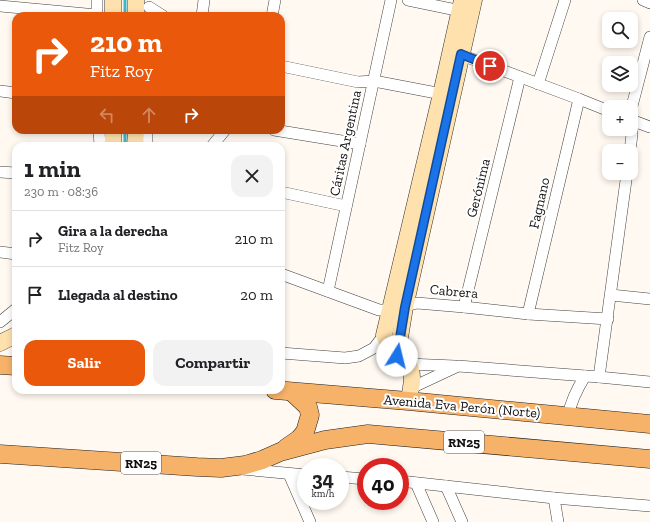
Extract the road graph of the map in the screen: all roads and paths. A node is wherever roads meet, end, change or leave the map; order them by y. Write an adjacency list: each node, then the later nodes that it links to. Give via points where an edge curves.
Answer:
1 (97, 0): 14 (street)
2 (113, 0): 15 (street)
3 (204, 0): 17 (street)
4 (275, 0): 18 (street)
5 (391, 0): 23 (street, Cáritas Argentina)
6 (408, 0): 11 (street)
7 (565, 0): 24 (street)
8 (643, 0): 9 (street)
9 (650, 3)
10 (0, 6): 13 (street)
11 (466, 6): 20 (street)
12 (144, 8): 16 (street)
13 (65, 12)
14 (97, 12)
15 (113, 12)
16 (154, 12)
17 (202, 12)
18 (273, 12)
19 (650, 38): 29 (street)
20 (456, 53): 22 (street); 27 (street)
21 (285, 67): 23 (street, via 358,82)
22 (520, 77): 24 (street); 48 (street, Gerónima)
23 (374, 81): 27 (street); 36 (street, Cáritas Argentina)
24 (538, 84): 28 (street)
25 (0, 91): 26 (street)
26 (12, 92)
27 (446, 95): 49 (street)
28 (579, 99): 30 (street); 51 (street, Fagnano)
29 (634, 100)
30 (602, 108)
31 (638, 122): 32 (street)
32 (650, 127)
33 (285, 132): 36 (street)
34 (222, 134): 35 (street)
35 (215, 142)
36 (360, 144): 41 (street, Cáritas Argentina)
37 (0, 172): 38 (street)
38 (12, 173)
39 (626, 180): 46 (street)
40 (285, 193): 41 (street)
41 (346, 206): 45 (street, Cáritas Argentina)
42 (0, 252): 43 (street)
43 (12, 254)
44 (285, 275): 45 (street, Cabrera)
45 (328, 291): 49 (street, Cabrera, via 379,310)
46 (611, 294): 47 (street); 52 (street)
47 (650, 299)
48 (464, 307): 49 (street, Cabrera, via 417,303); 51 (street, Cabrera)
49 (397, 309): 54 (street); 58 (street)
50 (12, 312): 53 (street)
51 (528, 314): 52 (street, Cabrera)
52 (608, 320): 63 (street)
53 (0, 322)
54 (384, 335): 57 (street, via 374,348 359,356 345,358); 58 (street, via 389,347)
55 (12, 337): 56 (street)
56 (0, 343)
57 (285, 354)
58 (402, 360): 61 (street); 67 (street, via 411,372)
59 (0, 365): 60 (main road)
60 (12, 366)
61 (458, 366): 62 (street); 67 (street)
62 (585, 376): 63 (street); 68 (street, via 575,392)
63 (599, 377): 64 (street)
64 (650, 382)
65 (285, 391): 67 (main road, Avenida Eva Perón (Norte))
66 (285, 392): 70 (main road, via 308,407 310,415 305,432)
67 (410, 394): 68 (main road, Avenida Eva Perón (Norte))
68 (568, 416): 69 (main road, Avenida Eva Perón (Norte))
69 (650, 424)
70 (280, 452): 72 (main road, RN25, via 326,440 368,434); 73 (main road, RN25, via 245,465)
71 (0, 454): 73 (main road, RN25)
72 (650, 460)
73 (222, 468): 74 (street)
74 (289, 474): 75 (street); 81 (street)
75 (297, 474)
76 (409, 482): 77 (street)
77 (416, 482): 78 (street); 82 (street)
78 (446, 486): 79 (street); 83 (street)
79 (554, 498): 80 (street); 84 (street)
80 (650, 508)
81 (310, 522)
82 (433, 522)
83 (462, 522)
84 (558, 522)

